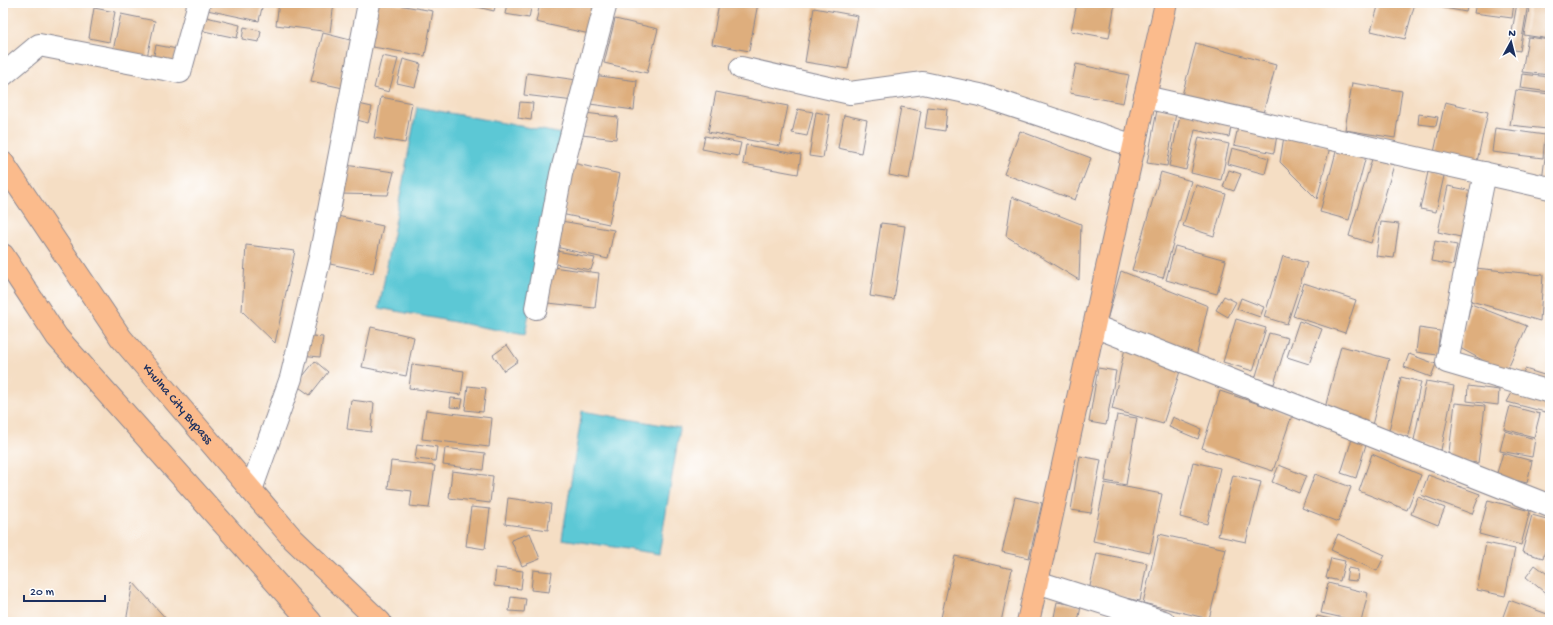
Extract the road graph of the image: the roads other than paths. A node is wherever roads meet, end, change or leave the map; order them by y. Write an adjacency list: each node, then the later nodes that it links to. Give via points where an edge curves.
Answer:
1 (199, 3): 6 (street, via 180,72 39,45)
2 (369, 3): 16 (street, via 320,257 291,378)
3 (606, 3): 13 (street, via 561,174)
4 (1166, 3): 7 (main road)
5 (741, 68): 8 (street, via 850,93 923,83 980,96)
6 (3, 75)
7 (1145, 97): 8 (main road); 10 (street)
8 (1134, 146): 14 (main road)
9 (3, 163): 16 (main road, Khulna City Bypass, via 121,338)
10 (1485, 173): 11 (street); 15 (street, via 1447,362)
11 (1550, 188)
12 (3, 255): 19 (main road, via 57,337)
13 (536, 308)
14 (1094, 326): 17 (street); 18 (main road)
15 (1550, 392)
16 (251, 490): 20 (main road, Khulna City Bypass, via 293,539)
17 (1550, 506)
18 (1037, 582): 21 (main road); 22 (street)
19 (311, 622)
20 (380, 622)
21 (1028, 622)
22 (1164, 622)

